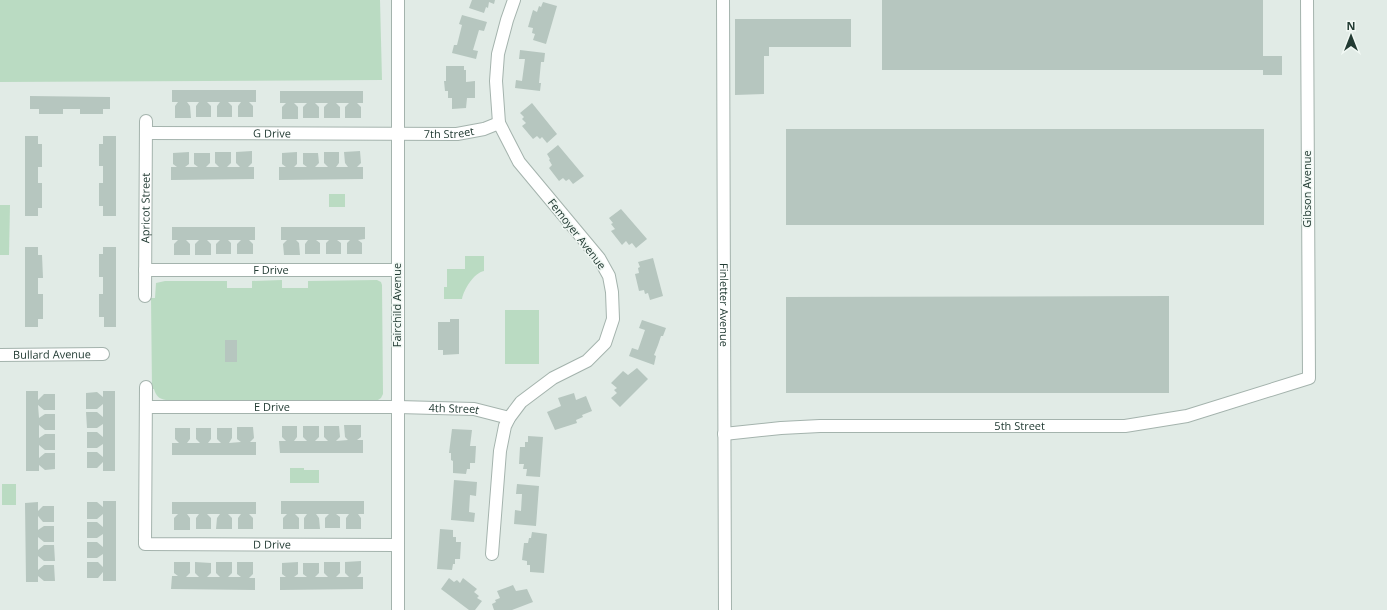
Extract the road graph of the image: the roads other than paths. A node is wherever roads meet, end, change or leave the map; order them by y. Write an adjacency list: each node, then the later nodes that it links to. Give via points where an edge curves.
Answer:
1 (398, 0): 7 (street, Fairchild Avenue)
2 (514, 0): 5 (street, Femoyer Avenue, via 498,54 496,81)
3 (723, 0): 18 (street, Finletter Avenue)
4 (1307, 0): 13 (street, Gibson Avenue)
5 (499, 123): 7 (street, 7th Street, via 484,129 457,134); 17 (street, Femoyer Avenue, via 519,162 599,258 609,276 613,319 605,343 587,361 553,378 521,402)
6 (146, 127): 7 (street, G Drive); 8 (street, Apricot Street)
7 (398, 133): 9 (street, Fairchild Avenue)
8 (145, 270): 9 (street, F Drive); 10 (street, Apricot Street)
9 (397, 270): 16 (street, Fairchild Avenue)
10 (145, 296)
11 (103, 354): 12 (street, Bullard Avenue)
12 (0, 355)
13 (1309, 378): 18 (street, 5th Street, via 1188,416 1125,426 820,426)
14 (146, 387): 15 (street)
15 (146, 407): 16 (street, E Drive); 19 (street, D Drive, via 145,544)
16 (398, 407): 17 (street, 4th Street, via 474,409); 19 (street, Fairchild Avenue)
17 (509, 418): 20 (street, Femoyer Avenue, via 500,451)
18 (724, 434): 22 (street, Finletter Avenue)
19 (398, 544): 21 (street, Fairchild Avenue)
20 (492, 554)
21 (398, 610)
22 (725, 610)

